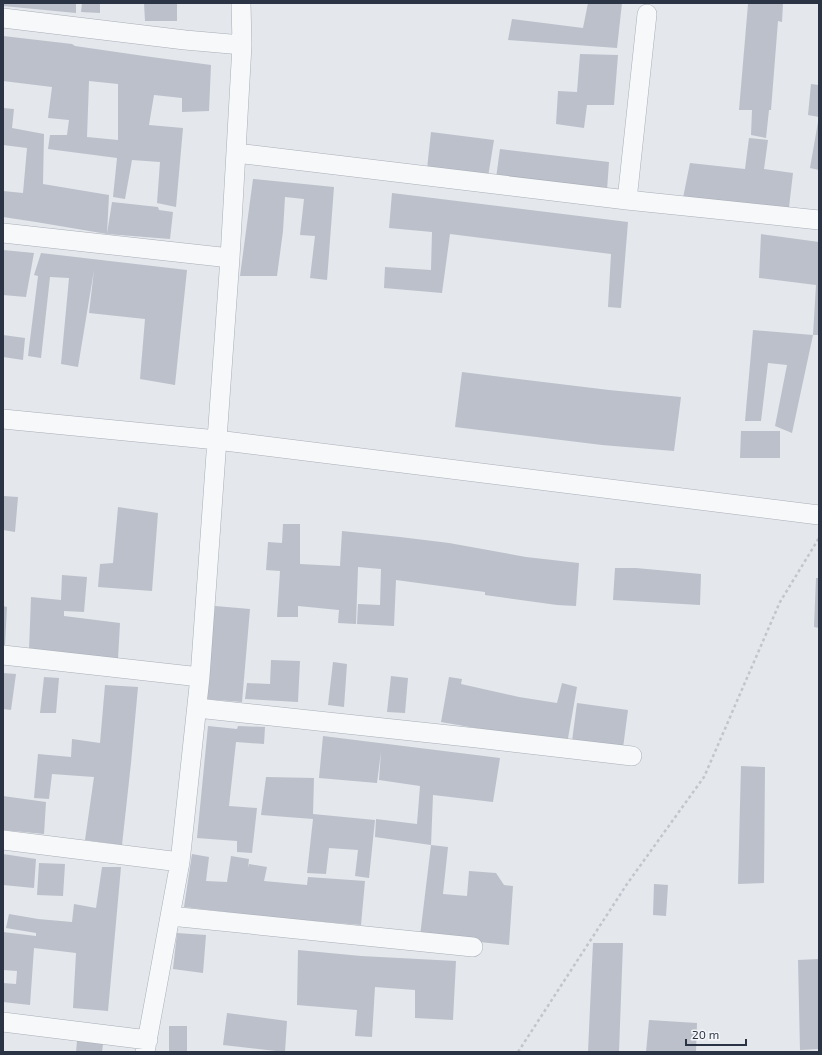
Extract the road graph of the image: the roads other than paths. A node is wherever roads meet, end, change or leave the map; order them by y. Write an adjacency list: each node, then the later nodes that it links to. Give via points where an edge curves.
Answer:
1 (241, 3): 4 (street)
2 (647, 14): 6 (street)
3 (3, 18): 4 (street)
4 (242, 45): 5 (street)
5 (236, 153): 6 (street); 9 (street)
6 (627, 200): 7 (street)
7 (819, 220)
8 (3, 233): 9 (street)
9 (230, 258): 11 (street)
10 (3, 419): 11 (street)
11 (217, 440): 12 (street); 14 (street)
12 (819, 515)
13 (3, 655): 14 (street)
14 (200, 677): 15 (street)
15 (197, 708): 16 (street); 18 (street)
16 (632, 756)
17 (3, 840): 18 (street)
18 (180, 862): 19 (street)
19 (170, 916): 20 (street); 22 (street)
20 (473, 947)
21 (3, 1022): 22 (street)
22 (146, 1046)

